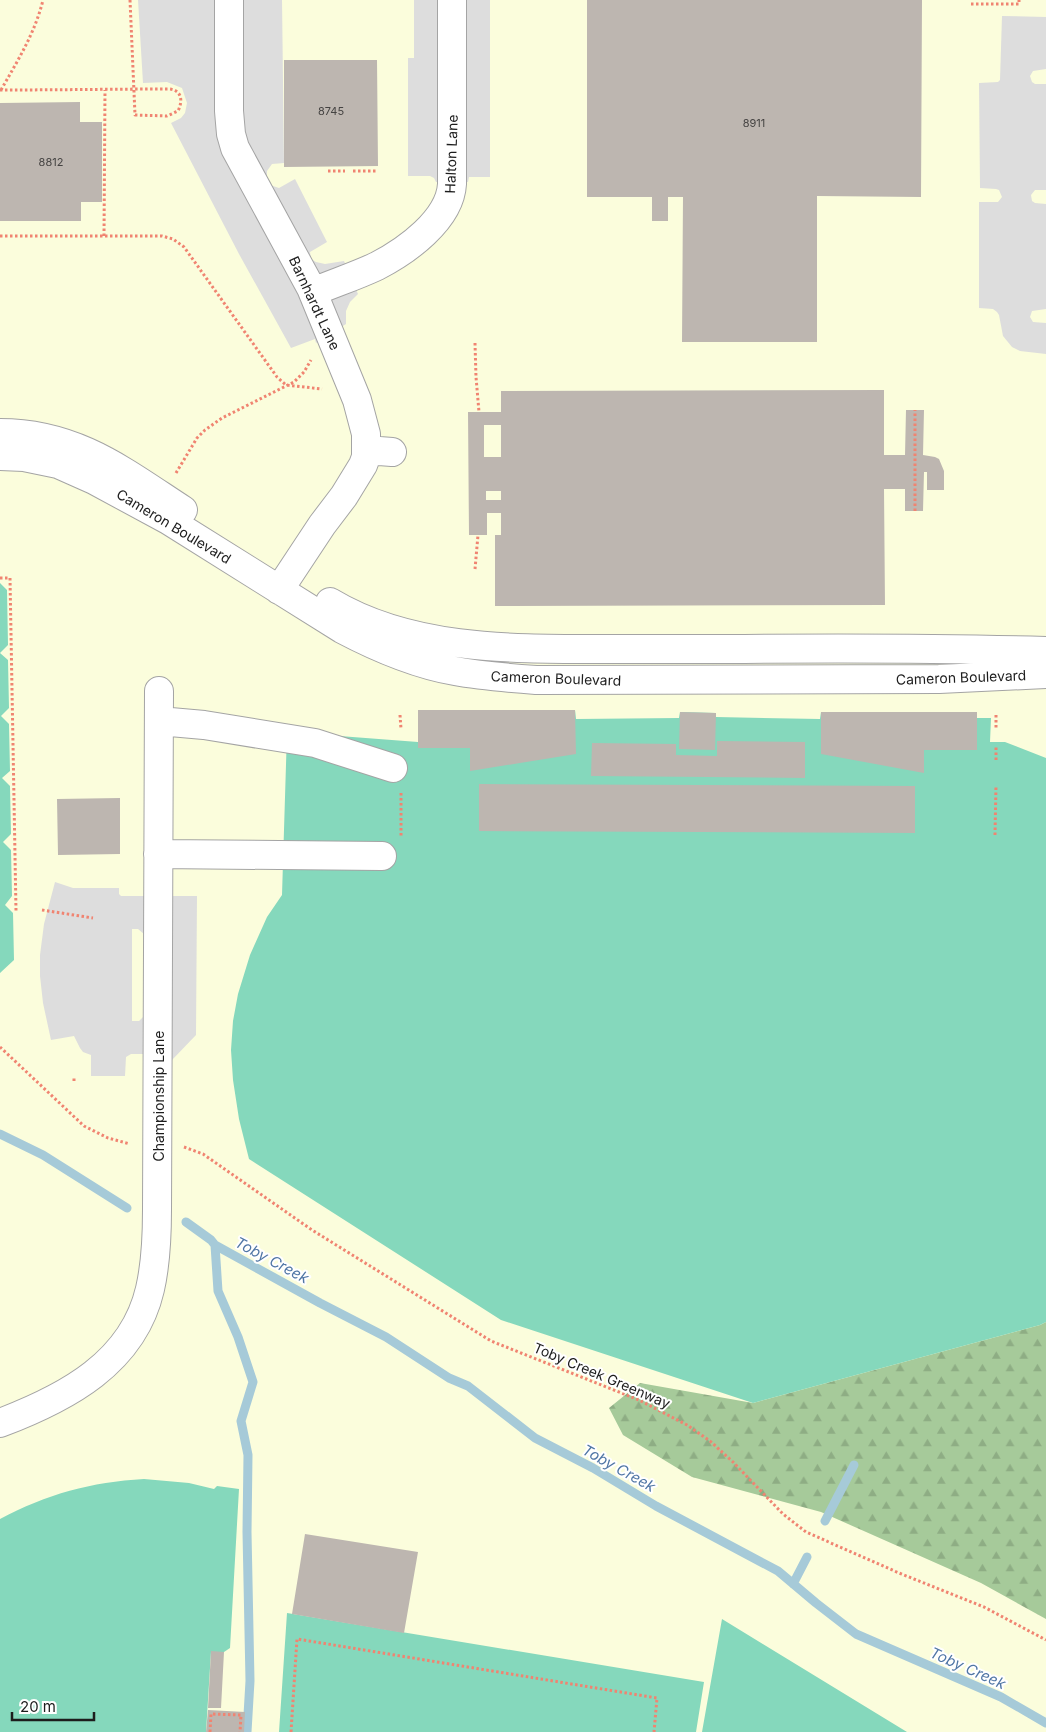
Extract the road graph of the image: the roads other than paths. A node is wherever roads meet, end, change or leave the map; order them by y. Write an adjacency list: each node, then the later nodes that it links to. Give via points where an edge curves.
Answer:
1 (228, 0): 3 (street, Barnhardt Lane, via 229,111 235,148)
2 (452, 0): 3 (street, Halton Lane, via 452,184 449,201 418,239 395,255 377,266)
3 (313, 292): 6 (street, Barnhardt Lane, via 357,400 366,434 379,451 363,465)
4 (0, 433): 6 (street, Cameron Boulevard, via 30,434 61,441 114,464 232,543)
5 (0, 456): 6 (street, Cameron Boulevard, via 40,460 76,471)
6 (283, 583): 7 (street, Cameron Boulevard, via 361,618 404,632 481,645 572,649); 8 (street, Cameron Boulevard, via 342,629 386,650 434,666 491,677 536,680 939,679)
7 (1046, 650)
8 (1046, 674)
9 (159, 691): 10 (street, Championship Lane)
10 (159, 721): 11 (street, via 315,743); 13 (street, Championship Lane)
11 (397, 780)
12 (392, 847): 13 (street)
13 (158, 854): 14 (street, Championship Lane, via 157,1225 150,1290 130,1338 103,1368 66,1393)
14 (0, 1424)

